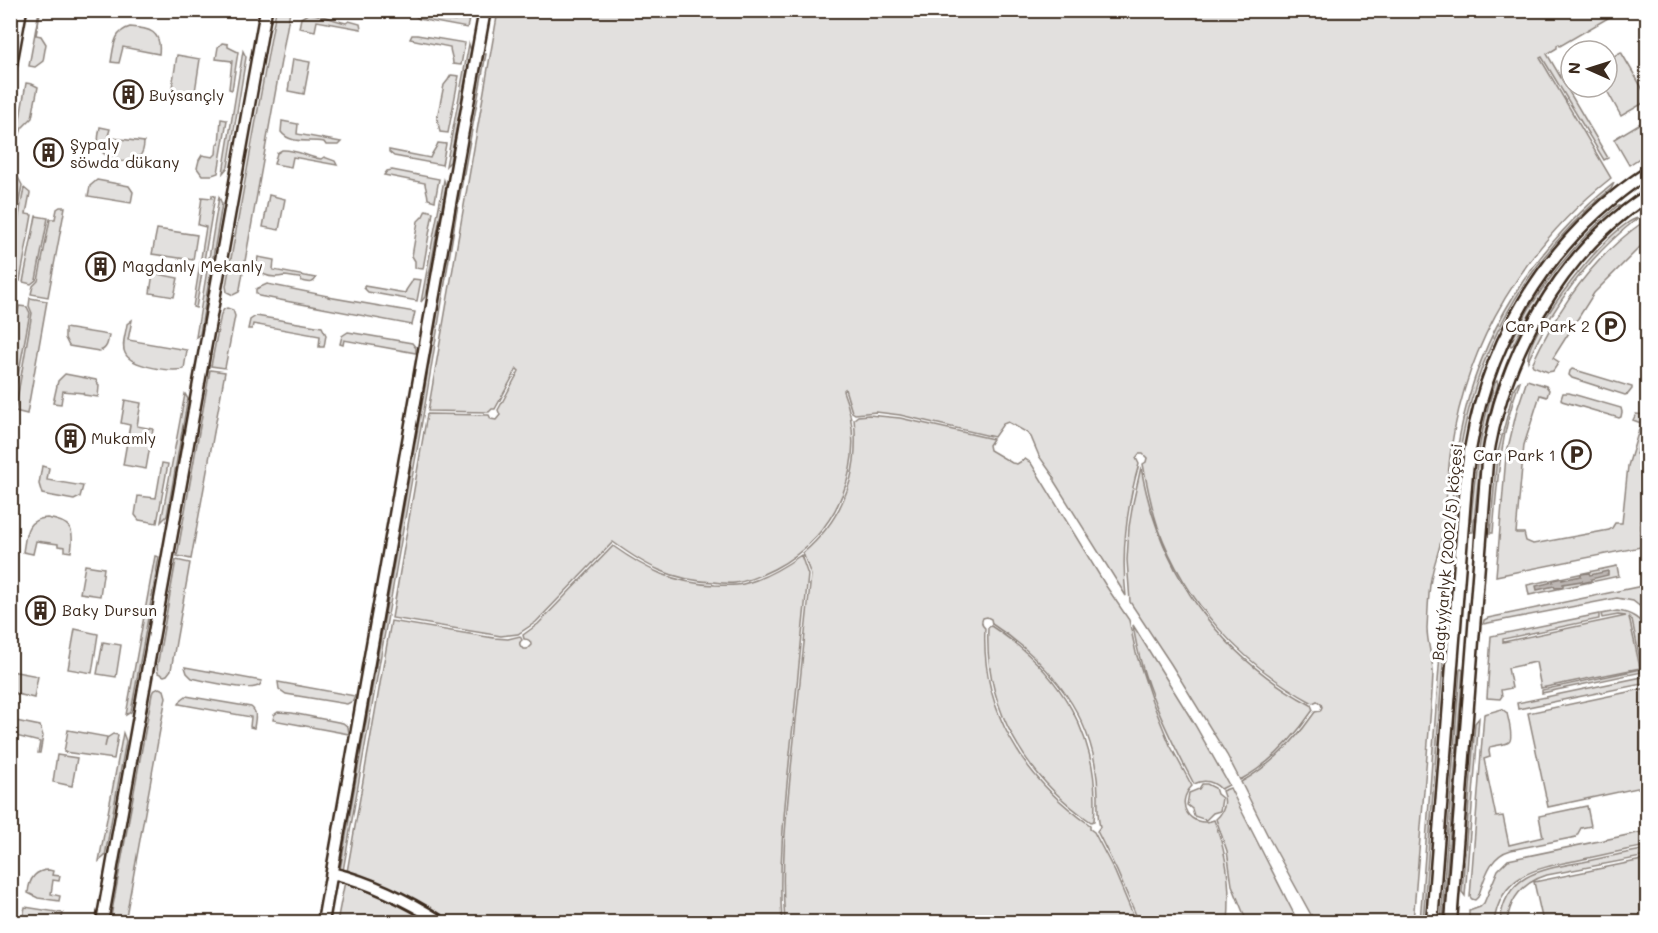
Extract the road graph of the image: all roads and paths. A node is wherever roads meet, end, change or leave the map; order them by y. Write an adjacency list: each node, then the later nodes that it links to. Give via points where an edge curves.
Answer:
1 (21, 10): 4 (street)
2 (266, 10): 13 (street)
3 (485, 10): 12 (street)
4 (10, 70)
5 (1647, 172): 6 (street, Bagtyýarlyk (2002/5) köçesi)
6 (1629, 184): 7 (street); 8 (street, Bagtyýarlyk (2002/5) köçesi, via 1554,257 1516,315)
7 (1643, 198): 9 (street, Bagtyýarlyk (2002/5) köçesi, via 1570,268 1533,323)
8 (1494, 360): 9 (street); 10 (street, Bagtyýarlyk (2002/5) köçesi, via 1479,404 1468,460)
9 (1512, 367): 11 (street, Bagtyýarlyk (2002/5) köçesi, via 1487,462)
10 (1453, 652): 11 (street); 16 (street, Bagtyýarlyk (2002/5) köçesi)
11 (1472, 654): 17 (street, Bagtyýarlyk (2002/5) köçesi)
12 (332, 873): 14 (street); 15 (street, via 382,889)
13 (102, 922)
14 (323, 922)
15 (441, 922)
16 (1432, 922)
17 (1452, 922)

